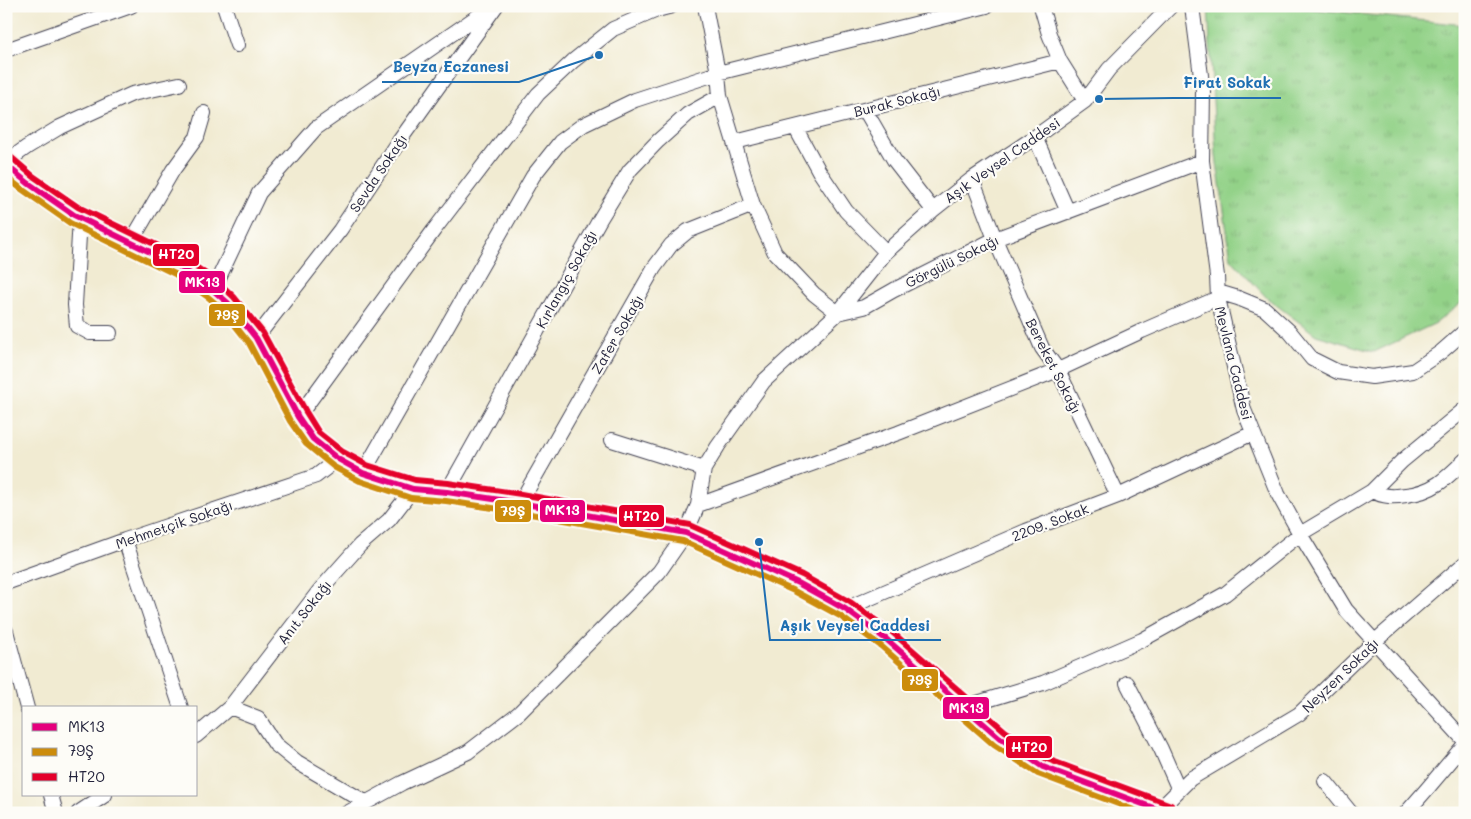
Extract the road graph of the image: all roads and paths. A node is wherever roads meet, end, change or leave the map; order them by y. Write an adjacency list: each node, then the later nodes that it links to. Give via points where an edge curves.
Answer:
1 (131, 6): 12 (street)
2 (224, 6): 11 (street)
3 (492, 6): 33 (street, via 316,128 259,193)
4 (496, 6): 38 (street, Sevda Sokağı, via 340,230)
5 (672, 6): 41 (street, via 613,29 538,94)
6 (704, 6): 14 (street)
7 (988, 6): 14 (street)
8 (1041, 6): 13 (street)
9 (1170, 6): 17 (street, Aşık Veysel Caddesi, via 1109,69)
10 (1192, 6): 23 (street, Mevlana Caddesi, via 1203,91)
11 (237, 45)
12 (6, 50)
13 (1060, 61): 17 (street); 18 (street, Burak Sokağı)
14 (718, 73): 16 (street); 47 (street, via 635,100 583,125 560,142 533,176)
15 (179, 84): 24 (street, via 132,94 60,126)
16 (720, 96): 22 (street); 50 (street, Kırlangıç Sokağı, via 688,114 630,170)
17 (1085, 101): 21 (street, Aşık Veysel Caddesi)
18 (865, 110): 20 (street, Burak Sokağı); 27 (street, via 894,160)
19 (204, 113): 31 (street, via 196,137)
20 (795, 127): 22 (street, Burak Sokağı); 32 (street, via 846,211)
21 (1035, 137): 25 (street, Aşık Veysel Caddesi); 28 (street)
22 (735, 142): 26 (street)
23 (1202, 161): 28 (street, Görgülü Sokağı); 34 (street, Mevlana Caddesi)
24 (6, 164): 29 (main road)
25 (972, 179): 27 (street, Aşık Veysel Caddesi); 30 (street, Bereket Sokağı)
26 (753, 205): 35 (street, via 775,253 814,294); 52 (street, Zafer Sokağı, via 688,231 671,245 654,268)
27 (933, 210): 32 (street, Aşık Veysel Caddesi)
28 (1068, 212): 30 (street, Görgülü Sokağı)
29 (80, 218): 31 (main road); 37 (street, via 75,305 77,326 90,333)
30 (995, 239): 35 (street, Görgülü Sokağı, via 864,307); 39 (street, Bereket Sokağı, via 1042,348)
31 (131, 242): 33 (main road, via 179,266)
32 (886, 252): 35 (street, Aşık Veysel Caddesi)
33 (213, 290): 38 (main road)
34 (1218, 295): 36 (street, via 1238,298 1265,309 1312,359 1338,372 1372,377 1413,371); 39 (street); 42 (street, Mevlana Caddesi, via 1244,410)
35 (838, 313): 46 (street, Aşık Veysel Caddesi, via 764,381)
36 (1465, 331)
37 (110, 333)
38 (256, 338): 41 (main road)
39 (1058, 370): 51 (street, Bereket Sokağı); 53 (street, via 898,433)
40 (1465, 409): 49 (street, via 1402,461)
41 (298, 417): 44 (main road, via 313,439)
42 (1253, 433): 51 (street, 2209. Sokak); 55 (street, Mevlana Caddesi, via 1278,494)
43 (612, 440): 46 (street)
44 (338, 459): 47 (main road); 56 (street, Mehmetçik Sokağı, via 316,476)
45 (1465, 460): 49 (street, via 1443,481 1417,494 1393,497)
46 (704, 469): 53 (street, Aşık Veysel Caddesi)
47 (363, 473): 48 (main road)
48 (414, 489): 50 (main road); 65 (street, Anıt Sokağı, via 389,520 360,545 319,590)
49 (1372, 491): 55 (street)
50 (447, 492): 52 (main road)
51 (1118, 496): 59 (street, 2209. Sokak, via 1026,531)
52 (520, 503): 54 (main road)
53 (698, 505): 54 (street, Aşık Veysel Caddesi)
54 (686, 533): 59 (main road, via 798,583); 73 (street, Aşık Veysel Caddesi, via 659,572 519,713 468,752)
55 (1300, 534): 61 (street, Mevlana Caddesi, via 1346,610); 66 (street, via 1225,594 1142,640 1043,683)
56 (125, 540): 58 (street, Mehmetçik Sokağı); 64 (street)
57 (1465, 563): 61 (street, Neyzen Sokağı)
58 (6, 583)
59 (845, 609): 66 (main road, via 886,639)
60 (6, 631): 63 (street)
61 (1374, 642): 68 (street, Mevlana Caddesi); 70 (street, Neyzen Sokağı, via 1300,714 1190,780)
62 (1127, 683): 70 (street)
63 (26, 706)
64 (179, 706)
65 (230, 707): 67 (street, Anıt Sokağı); 73 (street, via 258,718 275,744 297,762)
66 (964, 707): 74 (main road, via 1000,738 1043,767)
67 (198, 734)
68 (1465, 743): 79 (street)
69 (1325, 781): 78 (street)
70 (1179, 790): 74 (street, Neyzen Sokağı)
71 (51, 796): 76 (street)
72 (104, 796): 77 (street)
73 (365, 802): 75 (street, Aşık Veysel Caddesi)
74 (1164, 811)
75 (350, 812)
76 (56, 813)
77 (78, 813)
78 (1350, 813)
79 (1406, 813)

